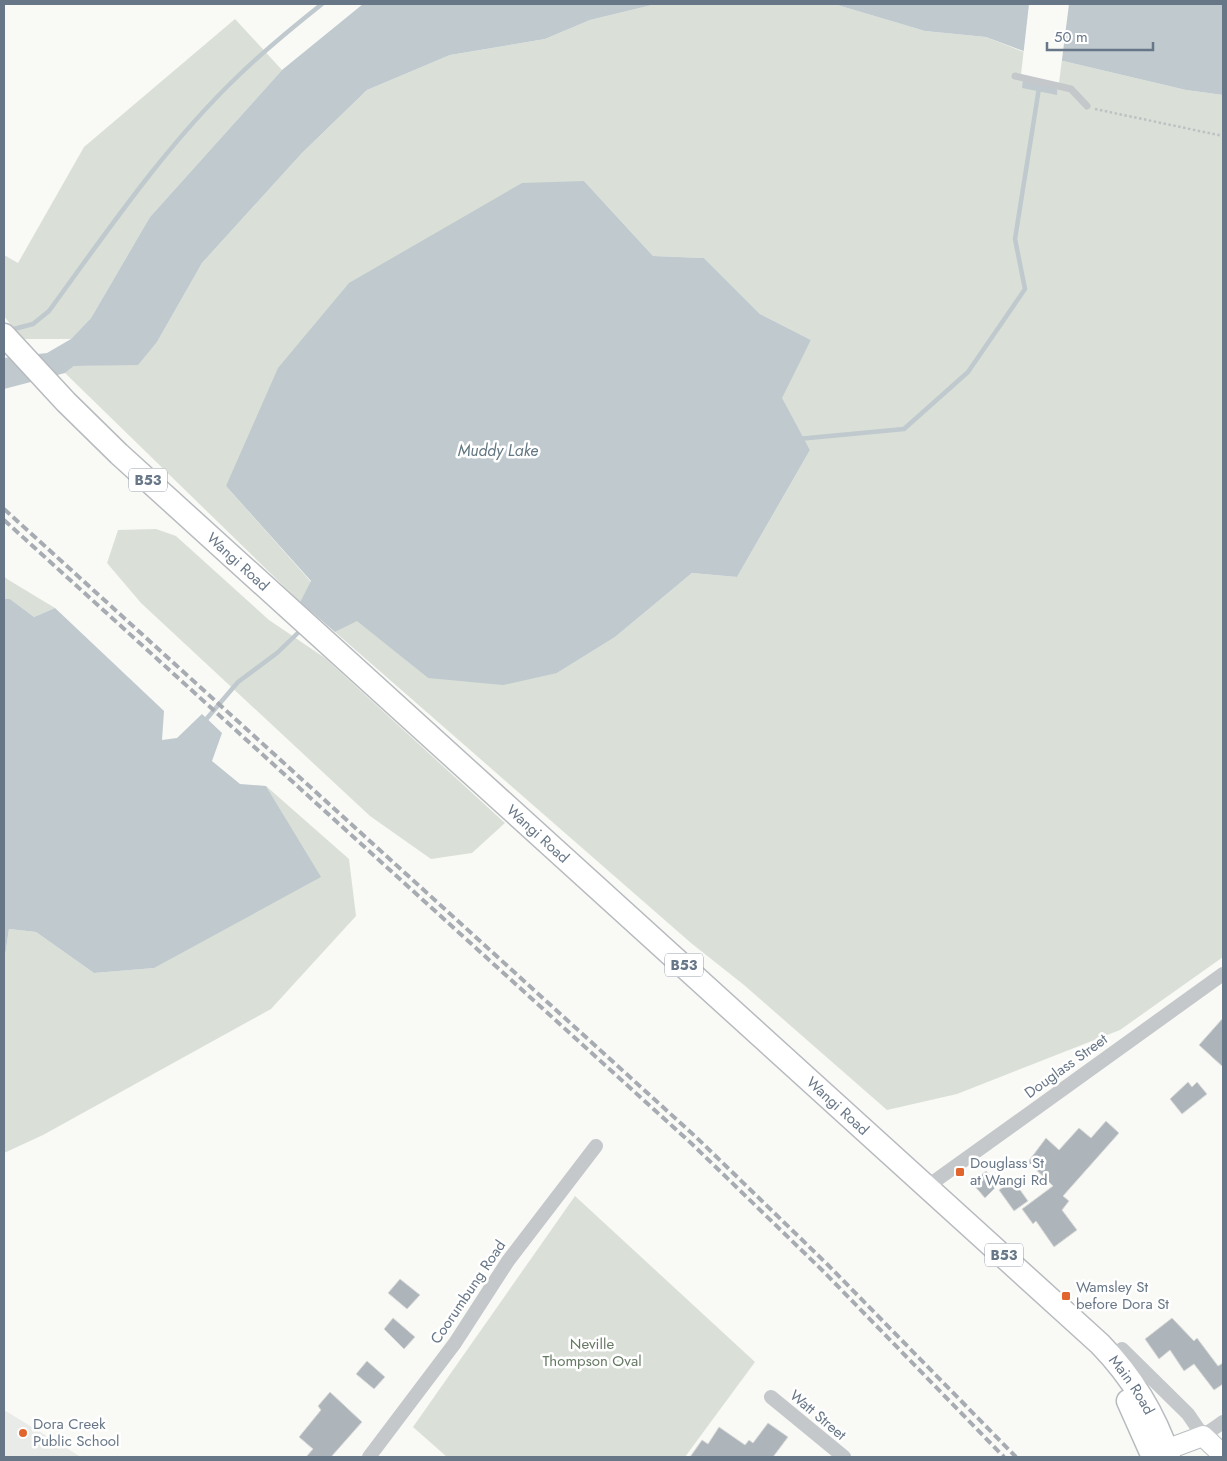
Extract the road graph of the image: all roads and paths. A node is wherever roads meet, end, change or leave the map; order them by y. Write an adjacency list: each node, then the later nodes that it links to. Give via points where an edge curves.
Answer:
1 (1015, 76): 2 (lane, via 1071,89)
2 (1087, 106): 3 (path)
3 (1223, 136)
4 (4, 335): 7 (main road, Wangi Road / B53, via 119,454)
5 (1223, 974): 7 (street, Douglass Street)
6 (596, 1146): 14 (street, Coorumbung Road, via 508,1261 454,1343)
7 (928, 1186): 12 (main road, Wangi Road / B53, via 1080,1324 1122,1387)
8 (1122, 1350): 11 (street, via 1188,1414)
9 (771, 1397): 15 (street, Watt Street)
10 (1223, 1422): 11 (street)
11 (1203, 1436): 12 (street); 13 (street)
12 (1158, 1455)
13 (1223, 1455)
14 (369, 1457)
15 (844, 1457)

